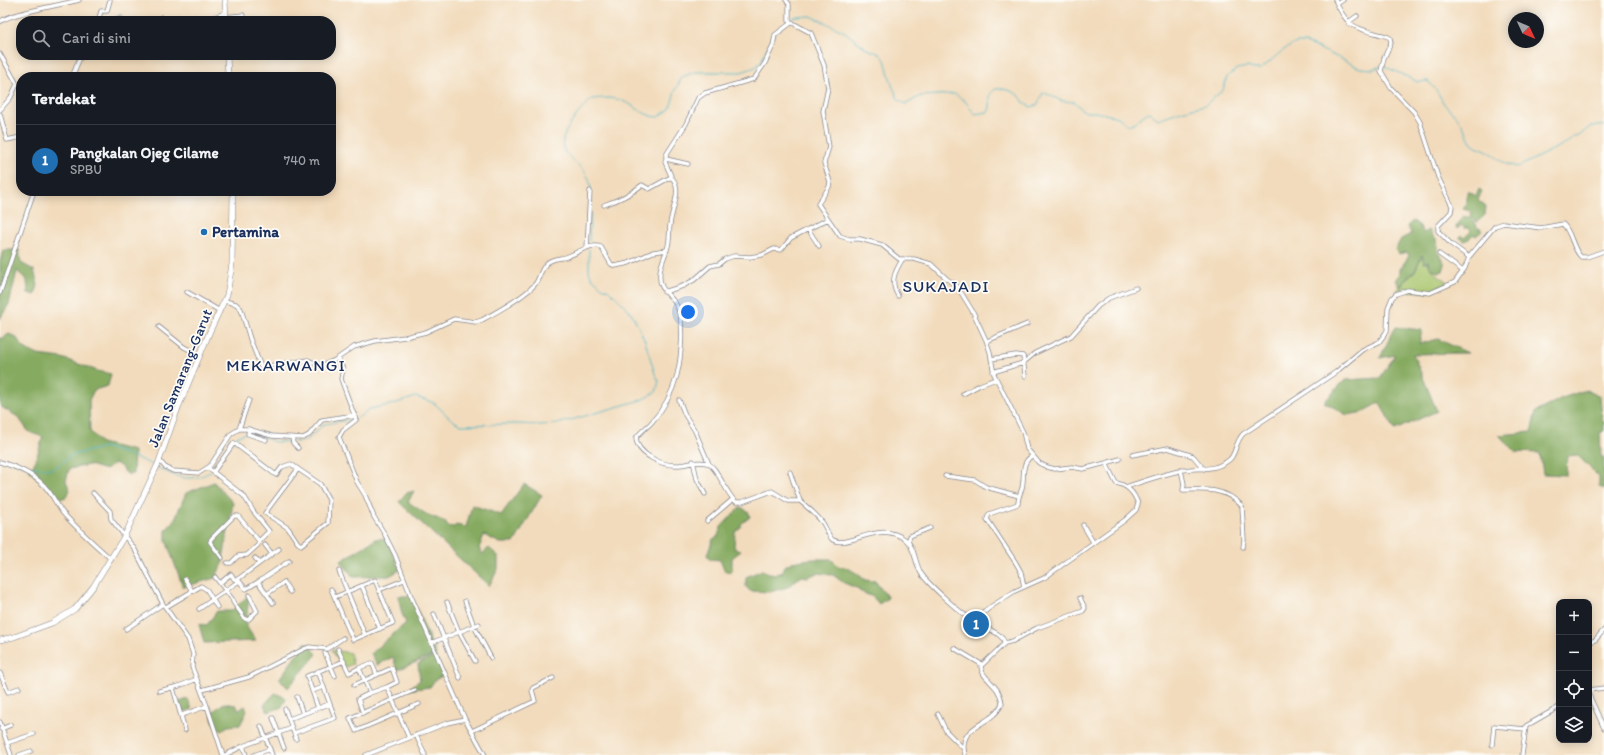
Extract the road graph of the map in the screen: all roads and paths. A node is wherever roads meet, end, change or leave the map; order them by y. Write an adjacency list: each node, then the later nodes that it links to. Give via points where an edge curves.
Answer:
1 (80, 0): 12 (street, via 21,14)
2 (110, 0): 8 (street, via 107,11 101,11)
3 (225, 0): 9 (main road)
4 (786, 0): 13 (street, via 789,3)
5 (1342, 0): 6 (street)
6 (1336, 2): 14 (street)
7 (243, 14): 10 (street)
8 (100, 16)
9 (225, 16)
10 (231, 16)
11 (1357, 16): 14 (street)
12 (0, 22)
13 (790, 22): 25 (street, via 775,35 774,46 754,79 705,93 698,98); 32 (street, via 811,33 825,68 828,88 823,111 829,147 824,163 830,182 818,204)
14 (1349, 24): 39 (street, via 1358,29 1390,37 1391,43 1381,71 1391,88 1420,122 1438,177 1452,206 1451,212 1438,226 1438,231 1450,244)
15 (0, 54): 20 (street)
16 (79, 60): 18 (street)
17 (227, 60): 19 (main road)
18 (74, 72)
19 (228, 72)
20 (16, 82)
21 (16, 86): 22 (street)
22 (0, 110)
23 (0, 114): 24 (street, via 7,140)
24 (16, 138)
25 (666, 159): 26 (street); 27 (street)
26 (688, 164)
27 (672, 178): 31 (street, via 651,189 642,185 619,200); 36 (street, via 676,194)
28 (590, 191): 35 (street)
29 (32, 196): 45 (street)
30 (232, 196): 47 (main road, Jalan Samarang-Garut, via 232,264)
31 (604, 205)
32 (828, 219): 33 (street); 40 (street, via 840,236 882,246)
33 (808, 229): 34 (street); 44 (street, via 791,238 781,250 774,249 762,255 734,256 725,259 710,266 683,286)
34 (819, 246)
35 (589, 247): 36 (street, via 601,247 611,264 615,266 629,263 653,252); 53 (street, via 547,263 536,284 482,320 476,322 454,319 426,332 354,347)
36 (667, 250): 44 (street, via 660,271)
37 (1604, 251): 39 (street, via 1581,257 1563,224 1541,228 1504,223 1492,228)
38 (1439, 254): 41 (street)
39 (1469, 257): 41 (street)
40 (902, 260): 46 (street, via 893,283); 51 (street, via 914,259 931,264 957,286)
41 (1463, 271): 78 (street, via 1455,282 1436,291 1425,293 1408,290 1396,294 1388,308 1387,331 1383,339 1362,350 1336,372 1243,434 1237,441 1230,460 1213,469)
42 (1136, 288): 55 (street, via 1103,302 1071,336 1035,353)
43 (187, 292): 48 (street)
44 (664, 292): 71 (street, via 676,306 679,314 681,335 677,374 670,398 638,436 637,443 646,455 666,463 676,465)
45 (0, 293)
46 (898, 296)
47 (225, 301): 48 (main road, Jalan Samarang-Garut); 53 (street, via 241,308 261,367 308,360 321,366)
48 (220, 310): 52 (main road, Jalan Samarang-Garut)
49 (1027, 324): 51 (street)
50 (159, 327): 52 (street)
51 (987, 341): 54 (street)
52 (200, 355): 73 (main road, Jalan Samarang-Garut)
53 (338, 358): 62 (street, via 343,369 341,379)
54 (991, 360): 55 (street, via 1022,355); 56 (street)
55 (1023, 363): 56 (street); 57 (street)
56 (993, 372): 58 (street)
57 (1025, 376)
58 (996, 380): 59 (street); 69 (street, via 1023,432 1027,449)
59 (963, 394)
60 (249, 400): 63 (street)
61 (679, 400): 75 (street)
62 (355, 417): 66 (street, via 322,420 305,437); 114 (street, via 339,437 357,482 368,499)
63 (239, 429): 64 (street); 76 (street, via 231,434)
64 (249, 431): 65 (street); 66 (street)
65 (266, 440)
66 (292, 440): 67 (street)
67 (298, 448)
68 (1132, 455): 78 (street, via 1168,448 1193,456)
69 (1032, 456): 74 (street, via 1040,464 1053,469 1083,469); 86 (street, via 1025,464)
70 (1120, 458): 74 (street)
71 (693, 461): 75 (street); 85 (street, via 697,479)
72 (0, 462): 106 (street, via 16,467 40,481 66,516)
73 (159, 463): 76 (street, via 173,471 199,473); 95 (main road, Jalan Samarang-Garut)
74 (1106, 463): 83 (street, via 1115,483)
75 (709, 464): 87 (street)
76 (209, 468): 80 (street)
77 (298, 469): 80 (street, via 291,464 282,467 276,474 234,443); 89 (street); 89 (street, via 320,484 329,500 328,523 301,545 288,528)
78 (1204, 469): 79 (street)
79 (1181, 470): 83 (street); 101 (street, via 1183,490 1211,489 1228,495 1242,506)
80 (214, 471): 94 (street, via 244,496)
81 (790, 472): 88 (street)
82 (945, 476): 86 (street, via 975,480 986,487)
83 (1126, 487): 99 (street, via 1134,494 1138,508)
84 (94, 493): 95 (street)
85 (705, 494)
86 (1019, 496): 118 (street, via 1017,505 991,514 987,519 1021,572)
87 (733, 499): 88 (street, via 742,502 772,491 788,502); 91 (street)
88 (800, 501): 98 (street, via 821,520 831,538 836,541 882,532 901,537)
89 (265, 513): 90 (street)
90 (262, 517)
91 (707, 521)
92 (1083, 524): 99 (street)
93 (930, 528): 98 (street, via 910,537)
94 (269, 531): 96 (street); 97 (street)
95 (125, 535): 106 (main road, Jalan Samarang-Garut); 133 (street)
96 (272, 535)
97 (259, 541): 104 (street, via 238,516 234,516 210,542); 109 (street, via 247,555 238,556)
98 (908, 542): 137 (street, via 924,578 957,609 969,618)
99 (1093, 542): 118 (street, via 1044,578)
100 (265, 545): 103 (street)
101 (1243, 547)
102 (279, 549): 103 (street)
103 (272, 554): 108 (street)
104 (222, 558)
105 (255, 558): 108 (street)
106 (111, 559): 147 (main road, Jalan Samarang-Garut, via 92,589 75,608 52,623)
107 (289, 561): 115 (street)
108 (259, 563): 113 (street)
109 (227, 564)
110 (339, 571): 125 (street)
111 (215, 577): 116 (street)
112 (185, 579): 122 (street)
113 (238, 580): 116 (street, via 231,574); 120 (street); 123 (street)
114 (404, 580): 121 (street); 149 (street)
115 (258, 582): 123 (street); 126 (street)
116 (220, 583): 120 (street)
117 (362, 586): 121 (street, via 375,580); 125 (street); 141 (street)
118 (1024, 587): 137 (street, via 992,606)
119 (331, 588): 127 (street)
120 (225, 590): 123 (street, via 248,620 257,611); 129 (street)
121 (380, 590): 141 (street, via 393,623)
122 (192, 591): 129 (street, via 201,586); 133 (street)
123 (248, 592)
124 (290, 592): 126 (street, via 284,582)
125 (348, 592): 127 (street); 144 (street)
126 (267, 594): 132 (street)
127 (335, 598): 144 (street, via 353,640)
128 (1080, 598): 150 (street, via 1084,610)
129 (213, 600): 134 (street); 135 (street)
130 (465, 600): 139 (street)
131 (447, 602): 143 (street)
132 (273, 603)
133 (164, 606): 140 (street); 166 (street, via 191,645 192,667)
134 (217, 606)
135 (199, 609)
136 (434, 614): 146 (street)
137 (979, 620): 150 (street, via 1001,635)
138 (478, 624): 139 (street)
139 (474, 626): 143 (street); 154 (street)
140 (126, 629)
141 (380, 629): 144 (street)
142 (1604, 630): 148 (street)
143 (459, 632): 146 (street); 156 (street)
144 (366, 635)
145 (343, 638): 174 (street, via 327,649 309,647 249,677)
146 (444, 638): 149 (street); 164 (street)
147 (0, 640)
148 (1592, 642)
149 (431, 643): 196 (street)
150 (1006, 643): 157 (street)
151 (954, 648): 157 (street)
152 (338, 649): 155 (street)
153 (326, 653): 158 (street)
154 (491, 658)
155 (344, 661): 158 (street); 159 (street, via 349,673)
156 (475, 661)
157 (981, 664): 217 (street, via 981,671 998,691 1002,703 993,715 967,735)
158 (327, 668): 160 (street); 163 (street)
159 (360, 668): 162 (street, via 372,663); 167 (street)
160 (318, 671): 169 (street); 178 (street, via 307,676)
161 (0, 673): 171 (street, via 8,692)
162 (377, 675): 167 (street); 170 (street, via 392,668 398,682)
163 (335, 676)
164 (460, 678)
165 (553, 678): 205 (street, via 533,688 535,701)
166 (197, 679): 172 (street); 174 (street)
167 (364, 680): 168 (street); 179 (street)
168 (354, 685)
169 (324, 687): 178 (street); 183 (street)
170 (387, 687): 179 (street); 181 (street)
171 (19, 688)
172 (173, 688): 177 (street); 193 (street)
173 (1604, 688): 176 (street)
174 (202, 690): 185 (street)
175 (415, 690): 181 (street)
176 (1592, 690)
177 (159, 691)
178 (312, 691): 186 (street)
179 (370, 693): 189 (street, via 358,699)
180 (297, 697): 190 (street)
181 (392, 700): 189 (street); 191 (street)
182 (1592, 702): 201 (street)
183 (329, 704): 186 (street); 207 (street, via 334,718)
184 (419, 704): 191 (street)
185 (207, 706): 193 (street); 222 (street)
186 (318, 708): 190 (street)
187 (1556, 708): 203 (street, via 1540,716)
188 (285, 709): 195 (street)
189 (363, 713): 191 (street, via 350,718 356,732)
190 (303, 714): 195 (street)
191 (398, 714): 211 (street)
192 (938, 714): 217 (street, via 946,731)
193 (182, 715): 204 (street)
194 (273, 718): 206 (street)
195 (289, 719): 200 (street)
196 (465, 719): 205 (street); 209 (street)
197 (0, 722): 202 (street)
198 (11, 726): 202 (street)
199 (261, 726): 210 (street)
200 (292, 728): 206 (street); 207 (street)
201 (1604, 728)
202 (1, 729): 213 (street)
203 (1525, 729): 214 (street, via 1494,726); 230 (street)
204 (185, 730)
205 (472, 731): 228 (street)
206 (278, 733): 210 (street); 216 (street)
207 (294, 733): 212 (street)
208 (34, 734): 213 (street)
209 (416, 735): 211 (street); 227 (street)
210 (266, 738): 215 (street); 218 (street)
211 (409, 738): 226 (street)
212 (296, 739)
213 (7, 743): 220 (street)
214 (1492, 745)
215 (243, 746): 222 (street); 223 (street)
216 (284, 748)
217 (963, 748): 229 (street)
218 (270, 749): 224 (street); 225 (street)
219 (31, 751): 221 (street)
220 (11, 755)
221 (19, 755)
222 (224, 755)
223 (246, 755)
224 (254, 755)
225 (272, 755)
226 (366, 755)
227 (425, 755)
228 (485, 755)
229 (965, 755)
230 (1522, 755)

